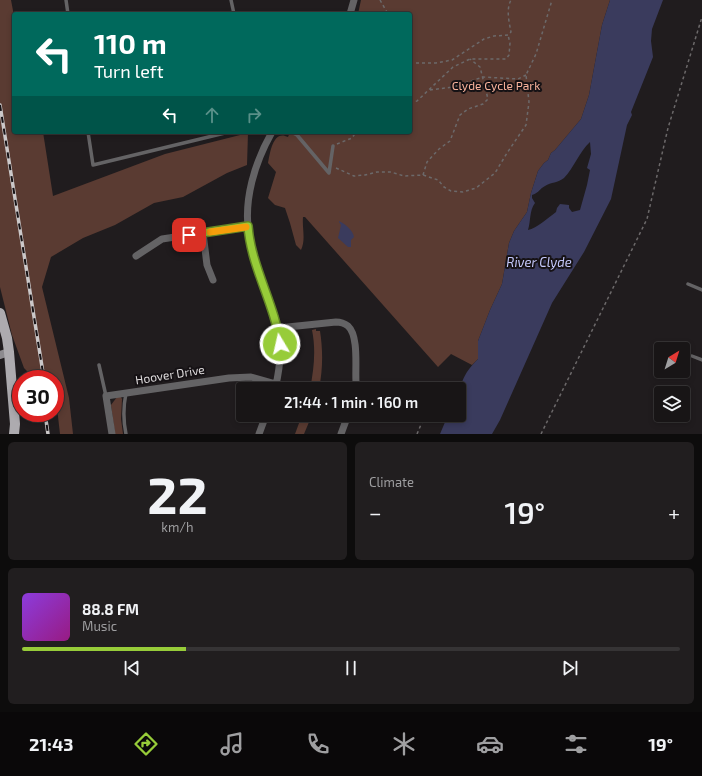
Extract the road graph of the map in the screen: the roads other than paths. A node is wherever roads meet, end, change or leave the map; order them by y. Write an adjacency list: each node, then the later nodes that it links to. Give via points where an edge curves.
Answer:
1 (66, 0): 4 (lane)
2 (231, 0): 5 (lane)
3 (354, 0): 6 (street)
4 (68, 12)
5 (234, 12)
6 (351, 12)
7 (88, 134): 8 (lane, via 93,165)
8 (221, 134)
9 (271, 134): 12 (street, via 252,180 247,210)
10 (294, 134): 11 (lane, via 329,173)
11 (333, 146)
12 (248, 226): 13 (street); 19 (street, via 251,248)
13 (203, 233): 14 (street, via 162,239); 15 (street, via 207,265)
14 (136, 256)
15 (213, 280)
16 (688, 284): 17 (lane)
17 (702, 290)
18 (0, 313): 20 (main road, via 8,338)
19 (278, 328): 25 (street, via 280,363); 26 (street, via 336,322 348,325 355,338)
20 (5, 353): 31 (main road, via 15,424)
21 (692, 356): 22 (lane)
22 (702, 360)
23 (99, 366): 28 (lane)
24 (263, 382): 27 (street, Hoover Drive, via 251,378 229,378)
25 (276, 382)
26 (356, 382)
27 (126, 393): 28 (street, Hoover Drive); 33 (lane, via 123,408)
28 (106, 396): 32 (street)
29 (263, 422): 34 (street)
30 (345, 422): 35 (street)
31 (14, 434)
32 (112, 434)
33 (126, 434)
34 (259, 434)
35 (340, 434)

